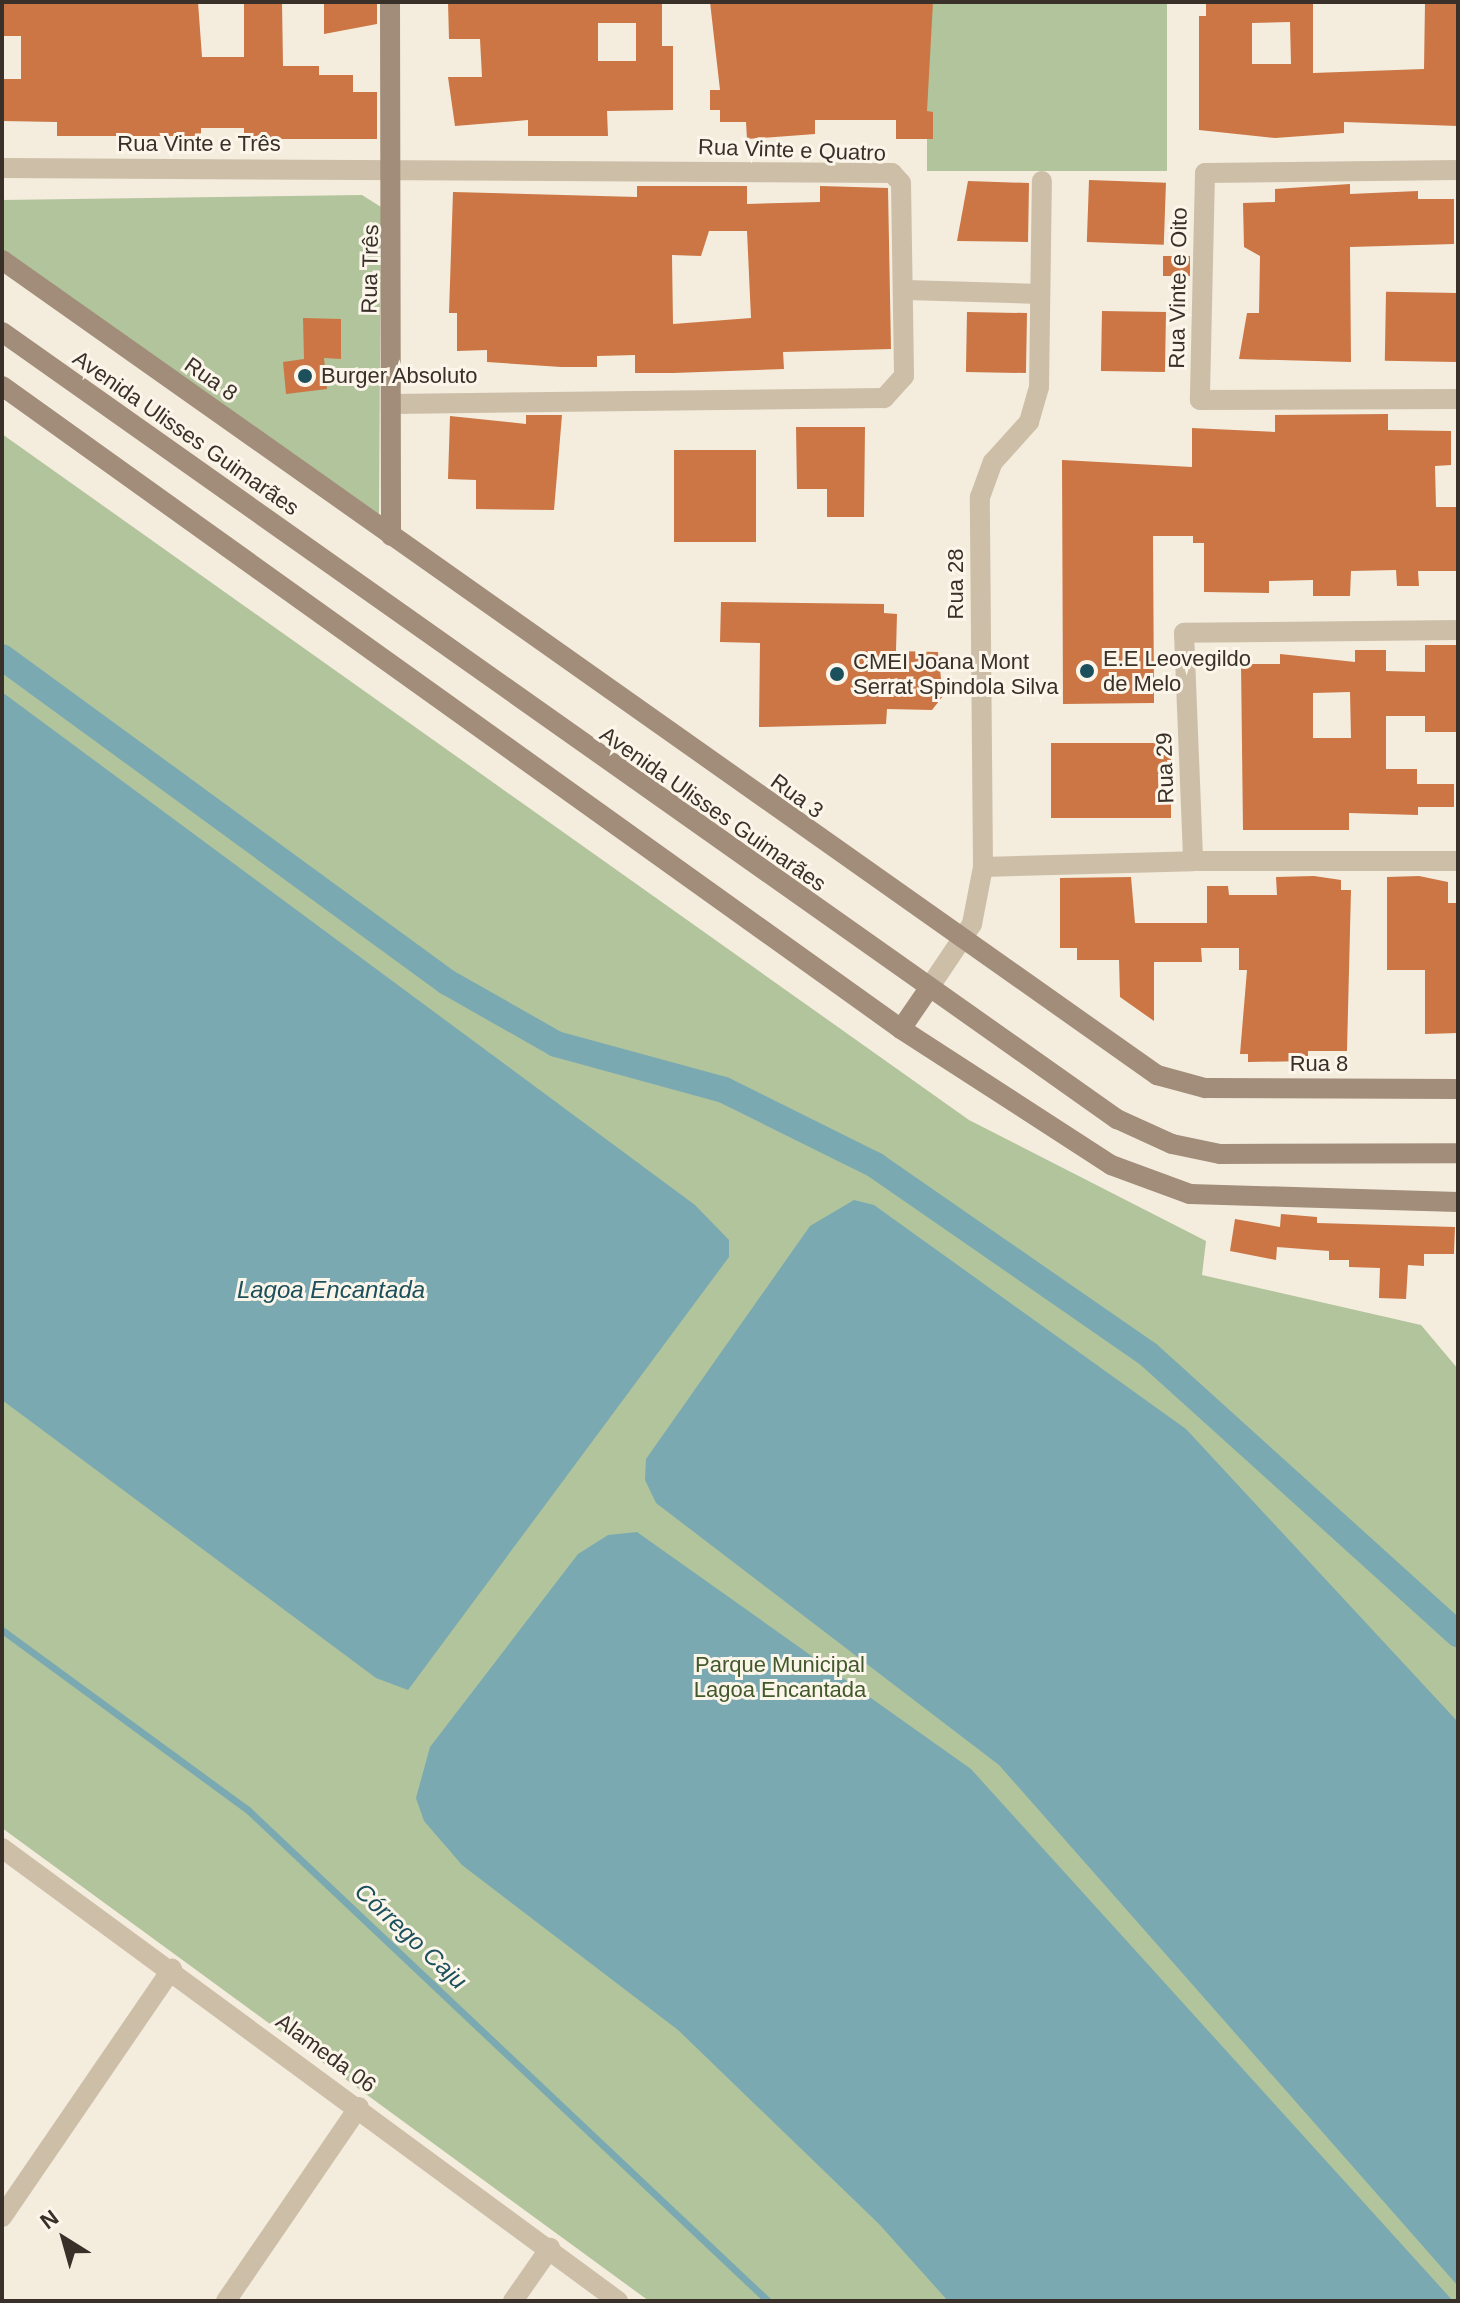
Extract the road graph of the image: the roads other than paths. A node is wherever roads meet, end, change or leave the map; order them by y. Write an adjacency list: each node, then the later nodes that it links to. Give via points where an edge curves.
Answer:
1 (390, 2): 3 (main road, Rua Três)
2 (2, 168): 3 (street, Rua Vinte e Três)
3 (396, 168): 7 (street, Rua Vinte e Quatro, via 892,173 905,195); 12 (main road, Rua Três)
4 (1458, 170): 11 (street, Rua Vinte e Oito, via 1205,173 1200,400)
5 (1042, 181): 8 (street, Rua 28)
6 (2, 260): 13 (main road, Rua 8)
7 (906, 290): 8 (street); 12 (street, Rua Vinte e Quatro, via 904,376 884,398)
8 (1040, 294): 17 (street, Rua 28, via 1035,406 993,462 980,497)
9 (2, 332): 19 (main road, Avenida Ulisses Guimarães)
10 (2, 386): 20 (main road)
11 (1458, 399)
12 (392, 404): 13 (main road, Rua Três)
13 (391, 536): 18 (main road, Rua 3)
14 (1458, 630): 15 (street, Rua 29, via 1184,633)
15 (1193, 861): 16 (street); 17 (street)
16 (1458, 861)
17 (983, 867): 18 (street, Rua 28)
18 (963, 943): 19 (street, Rua 28); 21 (main road, Rua 3)
19 (927, 991): 20 (main road); 23 (main road, Avenida Ulisses Guimarães, via 1117,1119 1172,1144 1220,1154)
20 (901, 1029): 24 (main road, via 1111,1165 1168,1189)
21 (1179, 1086): 22 (main road, Rua 8)
22 (1458, 1089)
23 (1458, 1153)
24 (1458, 1202)
25 (2, 1848): 26 (street, Alameda 06)
26 (172, 1969): 27 (street, Alameda 06); 28 (street)
27 (359, 2107): 29 (street, Alameda 06); 30 (street)
28 (2, 2217)
29 (550, 2248): 31 (street); 32 (street, Alameda 06)
30 (226, 2301)
31 (513, 2301)
32 (618, 2301)

